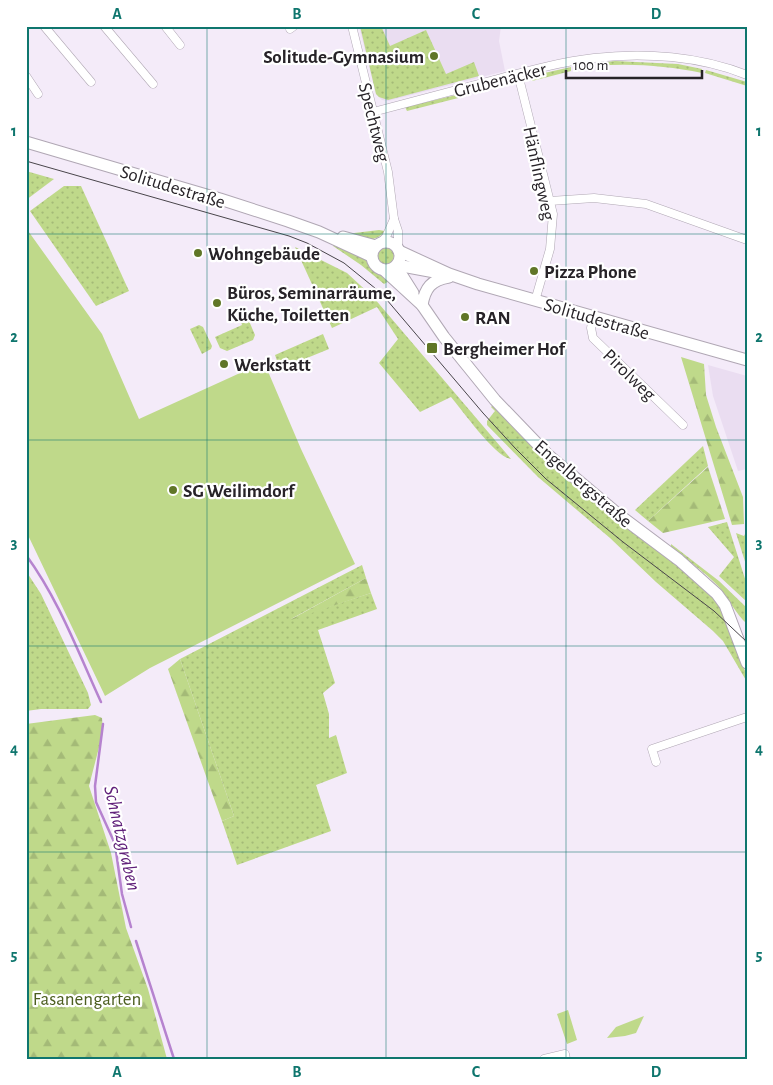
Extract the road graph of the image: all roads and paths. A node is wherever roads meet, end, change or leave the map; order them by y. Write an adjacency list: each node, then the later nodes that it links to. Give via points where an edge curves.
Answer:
1 (44, 26): 9 (street)
2 (104, 26): 10 (street)
3 (164, 26): 5 (street)
4 (352, 26): 12 (street, Spechtweg)
5 (180, 45)
6 (518, 74): 7 (street, Grubenäcker, via 594,58 632,56 687,59); 12 (street, Grubenäcker); 14 (street, Hänflingweg)
7 (747, 75)
8 (26, 76): 11 (street)
9 (92, 82)
10 (153, 84)
11 (38, 94)
12 (373, 112): 15 (street, Spechtweg, via 388,172)
13 (26, 142): 17 (main road, Solitudestraße)
14 (550, 201): 16 (street, via 594,198 646,204); 22 (street, Hänflingweg, via 553,214 550,249)
15 (394, 219): 17 (street, via 386,237); 18 (street, Spechtweg)
16 (747, 240)
17 (376, 248): 18 (main road, via 391,243); 20 (main road, via 375,266)
18 (399, 250): 19 (main road); 21 (main road, Solitudestraße)
19 (397, 266): 20 (main road); 21 (main road, Solitudestraße); 23 (main road, Engelbergstraße)
20 (385, 271): 23 (main road, Engelbergstraße)
21 (452, 275): 22 (main road, Solitudestraße); 23 (main road, via 432,283)
22 (535, 300): 24 (main road, Solitudestraße)
23 (419, 302): 27 (main road, Engelbergstraße, via 495,400 548,455 717,594 728,613)
24 (594, 317): 25 (main road, Solitudestraße); 26 (street, Pirolweg, via 590,328 592,338)
25 (747, 360)
26 (683, 425)
27 (747, 663)
28 (747, 717): 29 (street, via 652,749)
29 (656, 762)
30 (544, 1059): 31 (street, via 565,1054)
31 (566, 1059)

